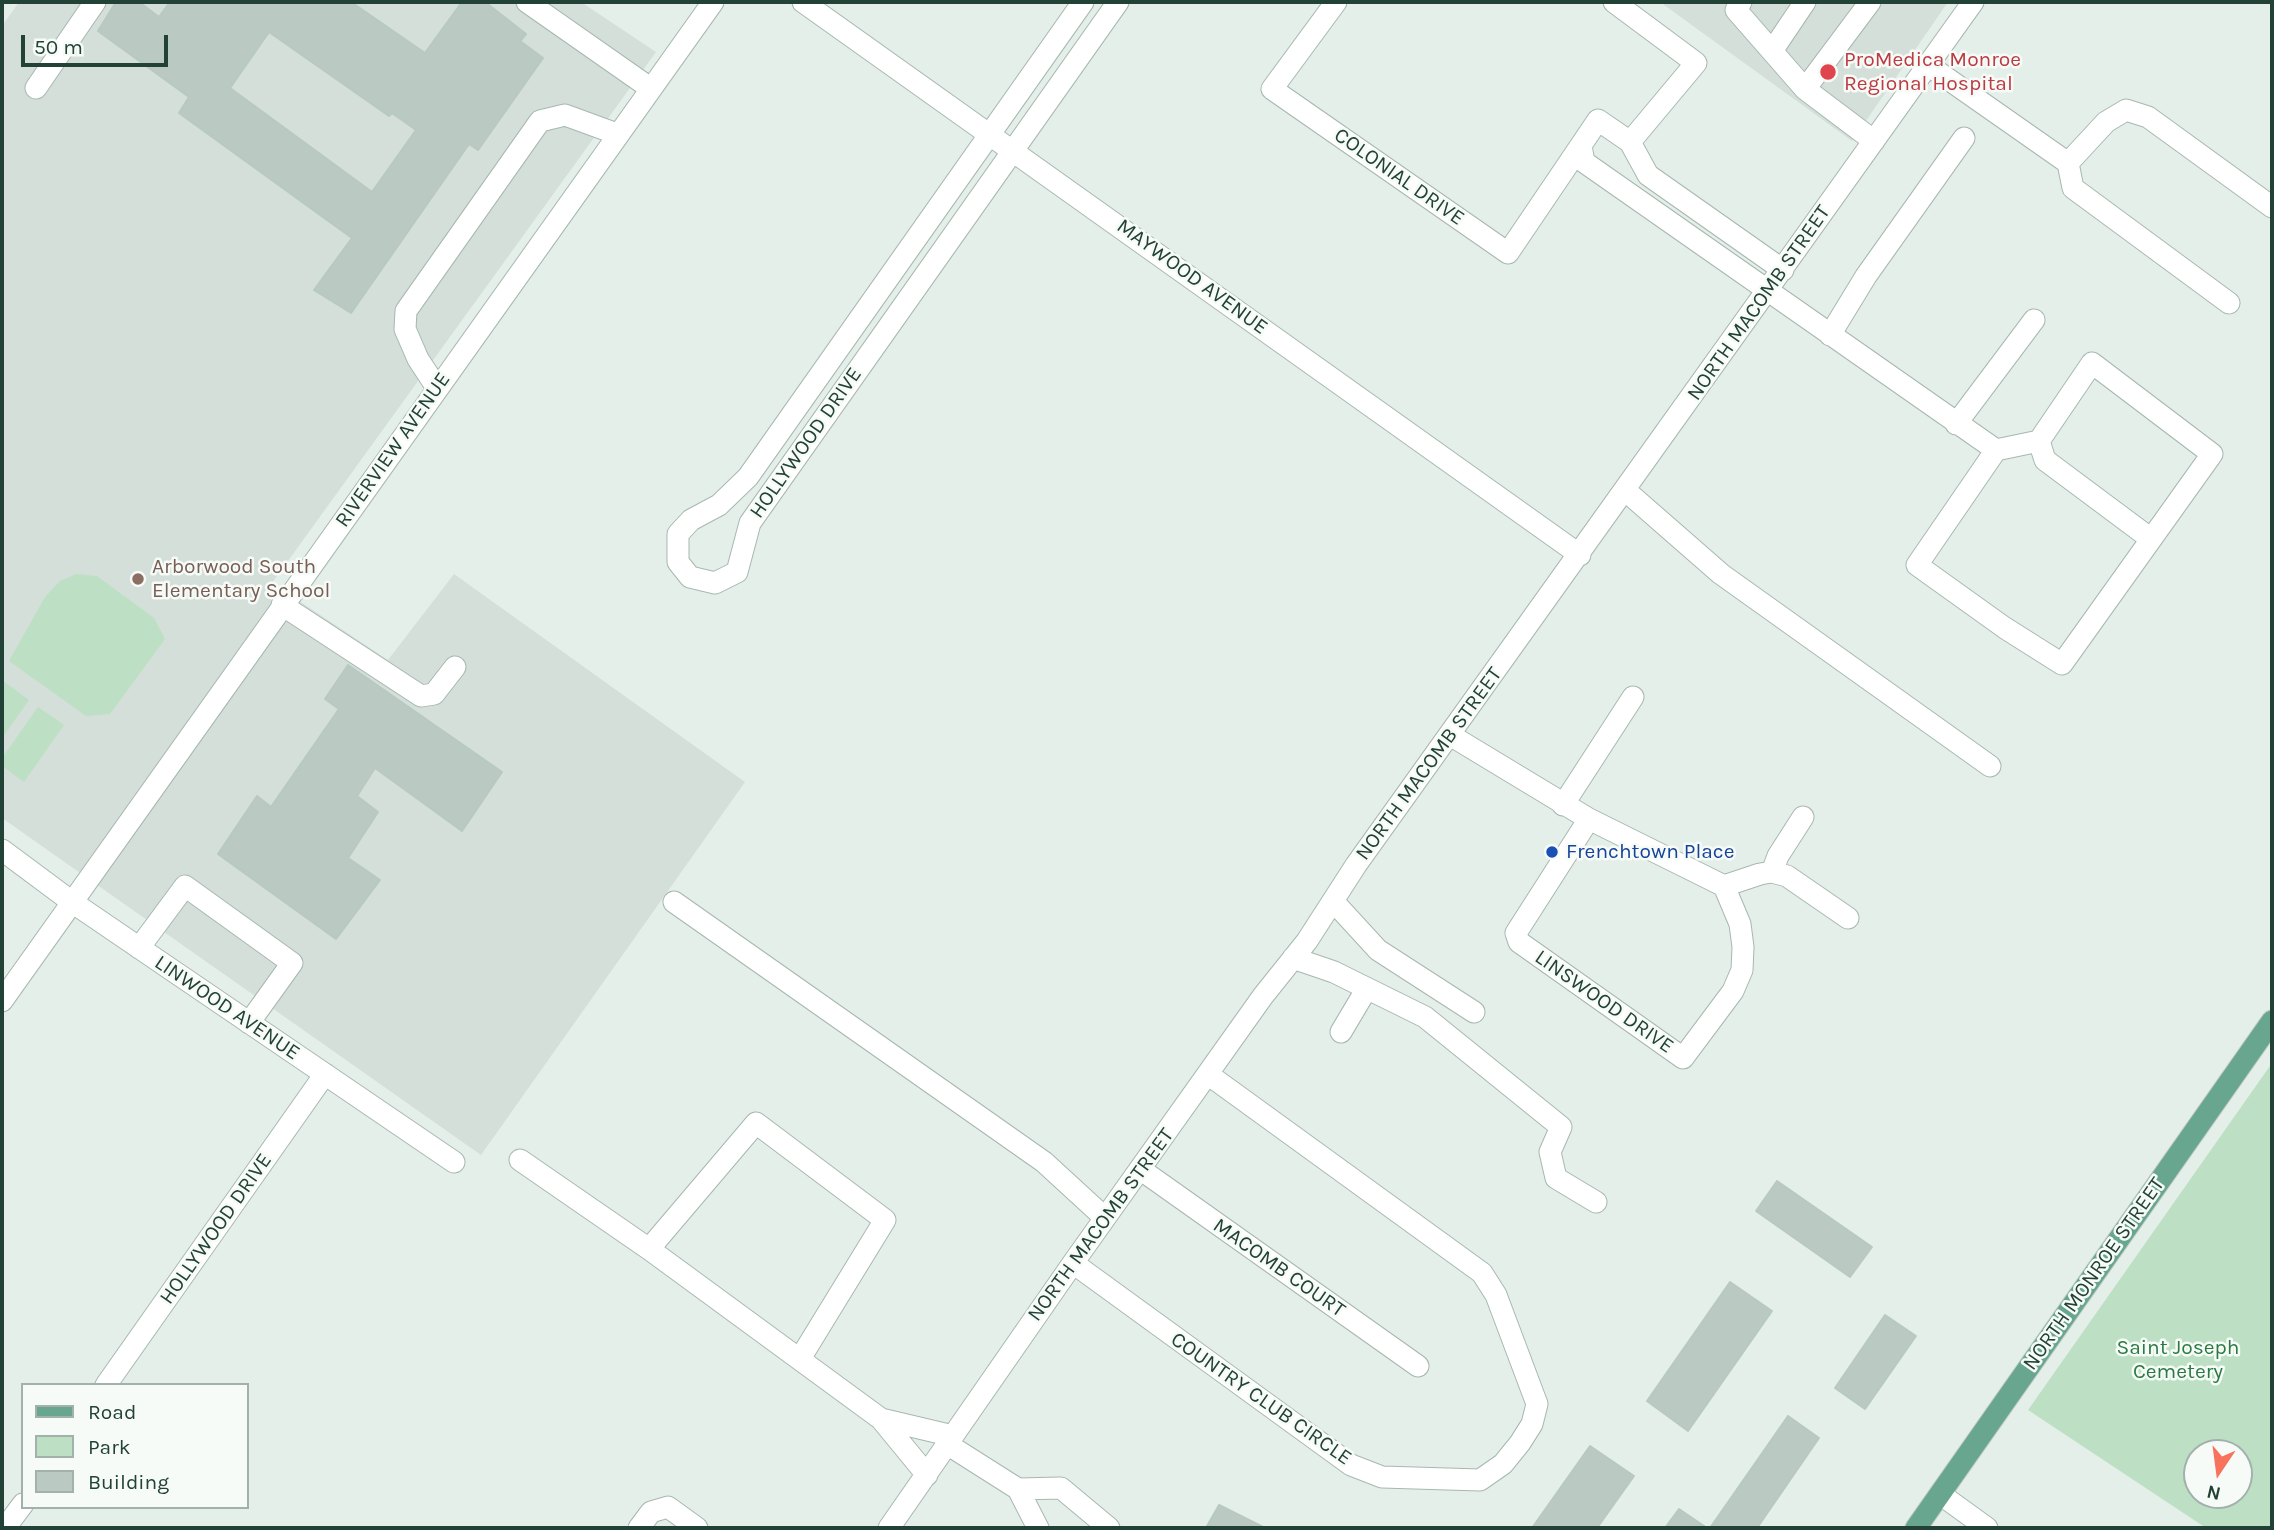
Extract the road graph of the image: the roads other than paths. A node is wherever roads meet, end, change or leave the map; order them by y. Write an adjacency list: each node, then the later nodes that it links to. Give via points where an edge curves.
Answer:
1 (95, 2): 15 (street)
2 (527, 2): 16 (street)
3 (713, 2): 16 (street, RIVERVIEW AVENUE)
4 (803, 2): 18 (street, MAYWOOD AVENUE)
5 (1083, 2): 18 (street, HOLLYWOOD DRIVE)
6 (1118, 2): 24 (street, HOLLYWOOD DRIVE)
7 (1336, 2): 23 (street, COLONIAL DRIVE, via 1272,89 1508,253)
8 (1614, 2): 22 (street, via 1696,62)
9 (1805, 2): 13 (street)
10 (1870, 2): 17 (street)
11 (1973, 2): 14 (street, NORTH MACOMB STREET)
12 (1734, 4): 13 (street)
13 (1772, 51): 17 (street)
14 (1928, 65): 21 (street, NORTH MACOMB STREET); 25 (street)
15 (36, 88)
16 (650, 88): 19 (street, RIVERVIEW AVENUE)
17 (1805, 89): 21 (street)
18 (989, 132): 24 (street, MAYWOOD AVENUE); 24 (street, HOLLYWOOD DRIVE, via 748,477 678,534 678,562 690,577 715,583 737,572 750,523)
19 (617, 134): 32 (street, RIVERVIEW AVENUE); 32 (street, via 565,115 540,121 406,310 405,329)
20 (1964, 138): 31 (street)
21 (1874, 141): 27 (street, NORTH MACOMB STREET)
22 (1630, 142): 23 (street, COLONIAL DRIVE, via 1598,120); 27 (street, COLONIAL DRIVE, via 1648,176)
23 (1581, 146): 28 (street, via 1584,162)
24 (1013, 149): 38 (street, MAYWOOD AVENUE)
25 (2068, 163): 26 (street, via 2106,122 2126,110 2148,117); 29 (street, via 2073,188)
26 (2272, 207)
27 (1783, 270): 28 (street, NORTH MACOMB STREET)
28 (1767, 291): 31 (street); 36 (street, NORTH MACOMB STREET)
29 (2229, 303)
30 (2034, 320): 33 (street)
31 (1830, 335): 33 (street)
32 (437, 388): 39 (street, RIVERVIEW AVENUE)
33 (1956, 424): 35 (street)
34 (2039, 441): 35 (street); 37 (street, via 2045,460); 37 (street, via 2092,363 2212,454)
35 (1996, 450): 37 (street, via 1917,565 2063,664)
36 (1626, 491): 38 (street, NORTH MACOMB STREET); 43 (street, via 1721,575)
37 (2151, 539)
38 (1580, 555): 42 (street, NORTH MACOMB STREET)
39 (282, 606): 40 (street, via 421,696 434,694); 51 (street, RIVERVIEW AVENUE)
40 (454, 667)
41 (1633, 697): 44 (street)
42 (1450, 735): 44 (street); 50 (street, NORTH MACOMB STREET)
43 (1990, 766)
44 (1563, 805): 46 (street)
45 (1803, 817): 48 (street)
46 (1589, 820): 49 (street); 49 (street, LINSWOOD DRIVE, via 1516,933 1519,942 1683,1058 1733,991 1742,970 1740,924)
47 (2, 850): 51 (street, LINWOOD AVENUE)
48 (1772, 872): 49 (street); 53 (street, via 1787,876)
49 (1724, 886)
50 (1333, 901): 55 (street, NORTH MACOMB STREET); 58 (street, via 1378,950)
51 (72, 902): 54 (street, LINWOOD AVENUE); 57 (street, RIVERVIEW AVENUE)
52 (674, 902): 68 (street, via 1044,1162)
53 (1849, 918)
54 (139, 948): 60 (street, LINWOOD AVENUE); 60 (street, via 185,886 292,963)
55 (1293, 958): 56 (street, via 1334,972); 63 (street, NORTH MACOMB STREET)
56 (1366, 990): 61 (street); 67 (street, via 1425,1017 1561,1127 1550,1152 1556,1178)
57 (2, 1001)
58 (1474, 1012)
59 (2272, 1021): 78 (main road, NORTH MONROE STREET)
60 (249, 1023): 62 (street, LINWOOD AVENUE)
61 (1341, 1032)
62 (325, 1074): 65 (street, LINWOOD AVENUE); 73 (street, HOLLYWOOD DRIVE)
63 (1209, 1075): 66 (street, NORTH MACOMB STREET); 70 (street, COUNTRY CLUB CIRCLE, via 1482,1273 1496,1295 1536,1404 1532,1424 1520,1443 1503,1464 1480,1480 1382,1477 1351,1465)
64 (520, 1160): 69 (street)
65 (454, 1163)
66 (1140, 1169): 68 (street, NORTH MACOMB STREET); 72 (street, MACOMB COURT)
67 (1596, 1202)
68 (1105, 1218): 70 (street, NORTH MACOMB STREET)
69 (649, 1249): 71 (street); 71 (street, via 756,1123 885,1220)
70 (1073, 1263): 75 (street, NORTH MACOMB STREET)
71 (801, 1357): 74 (street)
72 (1418, 1366)
73 (107, 1383)
74 (881, 1419): 75 (street); 76 (street)
75 (950, 1440): 76 (street, NORTH MACOMB STREET); 77 (street)
76 (927, 1475): 83 (street, NORTH MACOMB STREET)
77 (1018, 1489): 84 (street); 85 (street, via 1061,1488)
78 (1940, 1494): 86 (main road, NORTH MONROE STREET); 87 (street)
79 (21, 1506): 80 (street)
80 (5, 1528)
81 (639, 1528): 82 (street, via 651,1512 668,1507)
82 (697, 1528)
83 (889, 1528)
84 (1038, 1528)
85 (1109, 1528)
86 (1916, 1528)
87 (1987, 1528)

